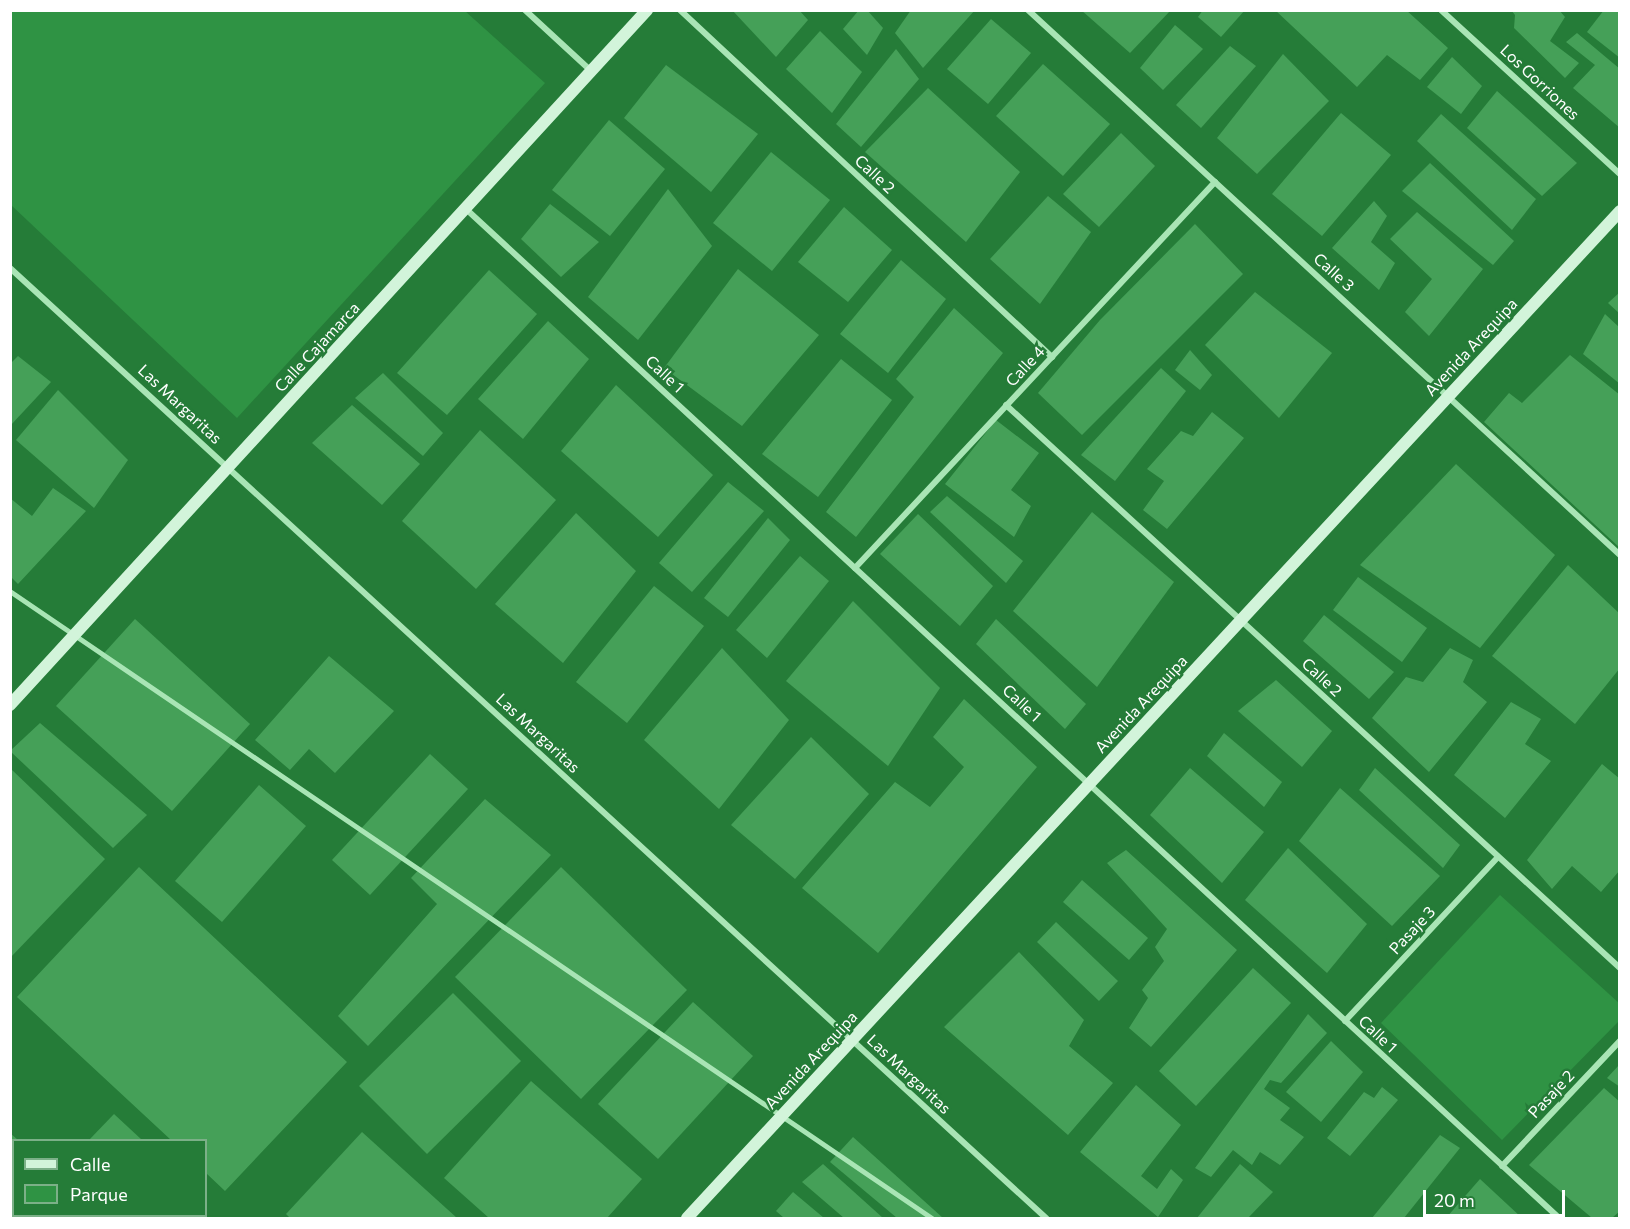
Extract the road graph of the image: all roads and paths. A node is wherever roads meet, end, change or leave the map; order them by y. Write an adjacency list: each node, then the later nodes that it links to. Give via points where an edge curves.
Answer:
1 (525, 10): 6 (street)
2 (647, 10): 6 (street, Calle Cajamarca)
3 (680, 10): 12 (street, Calle 2)
4 (1028, 10): 8 (street, Calle 3)
5 (1441, 10): 7 (street, Los Gorriones)
6 (592, 72): 9 (street, Calle Cajamarca)
7 (1620, 174)
8 (1215, 182): 12 (street, Calle 4); 13 (street, Calle 3)
9 (466, 208): 15 (street, Calle Cajamarca); 17 (street, Calle 1)
10 (1620, 211): 13 (street, Avenida Arequipa)
11 (10, 268): 15 (street, Las Margaritas)
12 (1052, 357): 14 (street, Calle 4)
13 (1449, 395): 16 (street, Calle 3); 19 (street, Avenida Arequipa)
14 (1006, 405): 17 (street, Calle 4); 19 (street, Calle 2)
15 (228, 467): 20 (street, Calle Cajamarca); 25 (street, Las Margaritas)
16 (1620, 555)
17 (855, 568): 21 (street, Calle 1)
18 (10, 591): 29 (lane)
19 (1241, 620): 21 (street, Avenida Arequipa); 22 (street, Calle 2)
20 (10, 705)
21 (1089, 784): 24 (street, Calle 1); 25 (street, Avenida Arequipa)
22 (1498, 857): 23 (street, Calle 2); 24 (street, Pasaje 3)
23 (1620, 968)
24 (1345, 1021): 27 (street, Calle 1)
25 (852, 1040): 28 (street, Avenida Arequipa); 30 (street, Las Margaritas)
26 (1620, 1041): 27 (street, Pasaje 2)
27 (1502, 1166): 31 (street, Calle 1)
28 (687, 1218)
29 (933, 1218)
30 (1046, 1218)
31 (1559, 1218)

